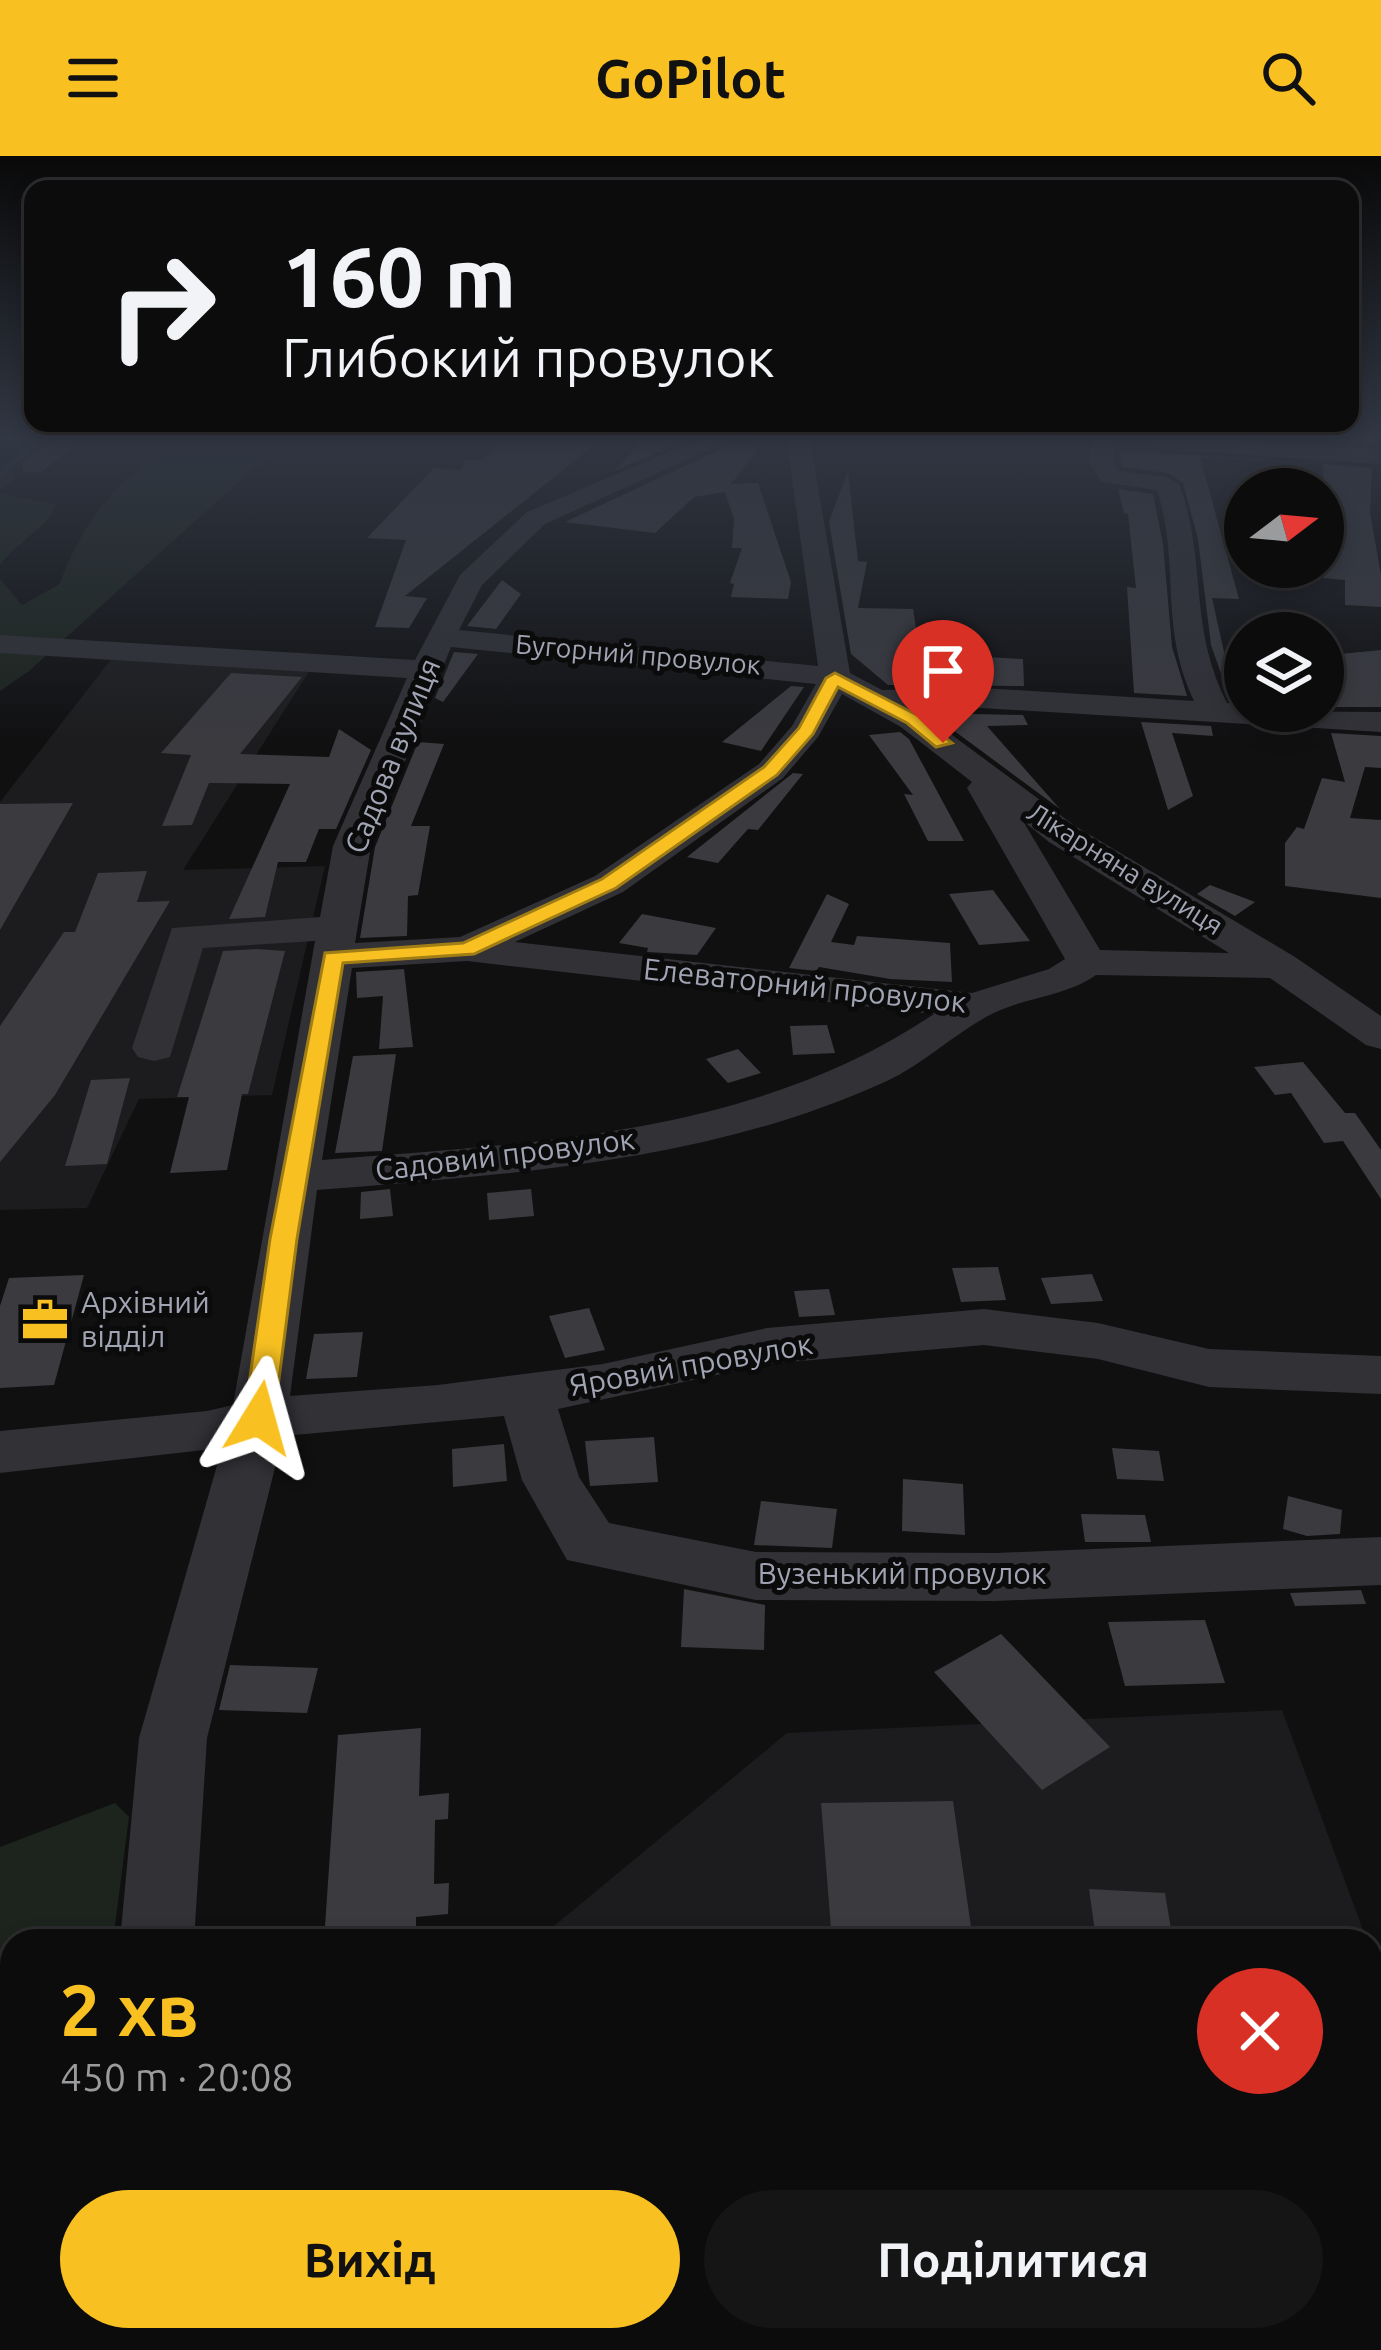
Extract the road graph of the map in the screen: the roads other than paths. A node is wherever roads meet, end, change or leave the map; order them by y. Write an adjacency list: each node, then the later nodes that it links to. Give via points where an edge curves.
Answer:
1 (516, 537): 5 (street, Садова вулиця, via 470,581)
2 (814, 537): 6 (street)
3 (1183, 537): 8 (street, via 1190,653)
4 (0, 644): 5 (street, Бугорний провулок)
5 (433, 653): 6 (street, Бугорний провулок, via 763,666); 11 (street, Садова вулиця, via 352,846)
6 (835, 678): 7 (street, Лікарняна вулиця); 12 (street, via 806,730 721,808 609,884)
7 (878, 700): 8 (street); 10 (street, Лікарняна вулиця)
8 (1215, 711): 9 (street)
9 (1381, 722)
10 (972, 766): 13 (street); 14 (street, Лікарняна вулиця, via 1062,834)
11 (335, 943): 12 (street); 17 (street, via 186,937); 18 (street, Садова вулиця)
12 (467, 950): 15 (street, Елеваторний провулок)
13 (1087, 962): 14 (street, Елеваторний провулок); 15 (street, Елеваторний провулок, via 1064,978)
14 (1280, 966): 16 (street, Лікарняна вулиця)
15 (974, 1006): 18 (street, Садовий провулок, via 873,1070 728,1123 584,1151)
16 (1381, 1036)
17 (154, 1048)
18 (295, 1177): 21 (street, Садова вулиця)
19 (1381, 1375): 20 (street, Яровий провулок, via 1209,1368 1098,1341 984,1327 767,1346)
20 (525, 1393): 21 (street, Яровий провулок); 23 (street, Вузенький провулок, via 551,1480 589,1543 756,1576 996,1577)
21 (259, 1418): 22 (street, Яровий провулок, via 207,1432); 24 (street, Садова вулиця, via 173,1738)
22 (0, 1452)
23 (1381, 1561)
24 (158, 1929)

